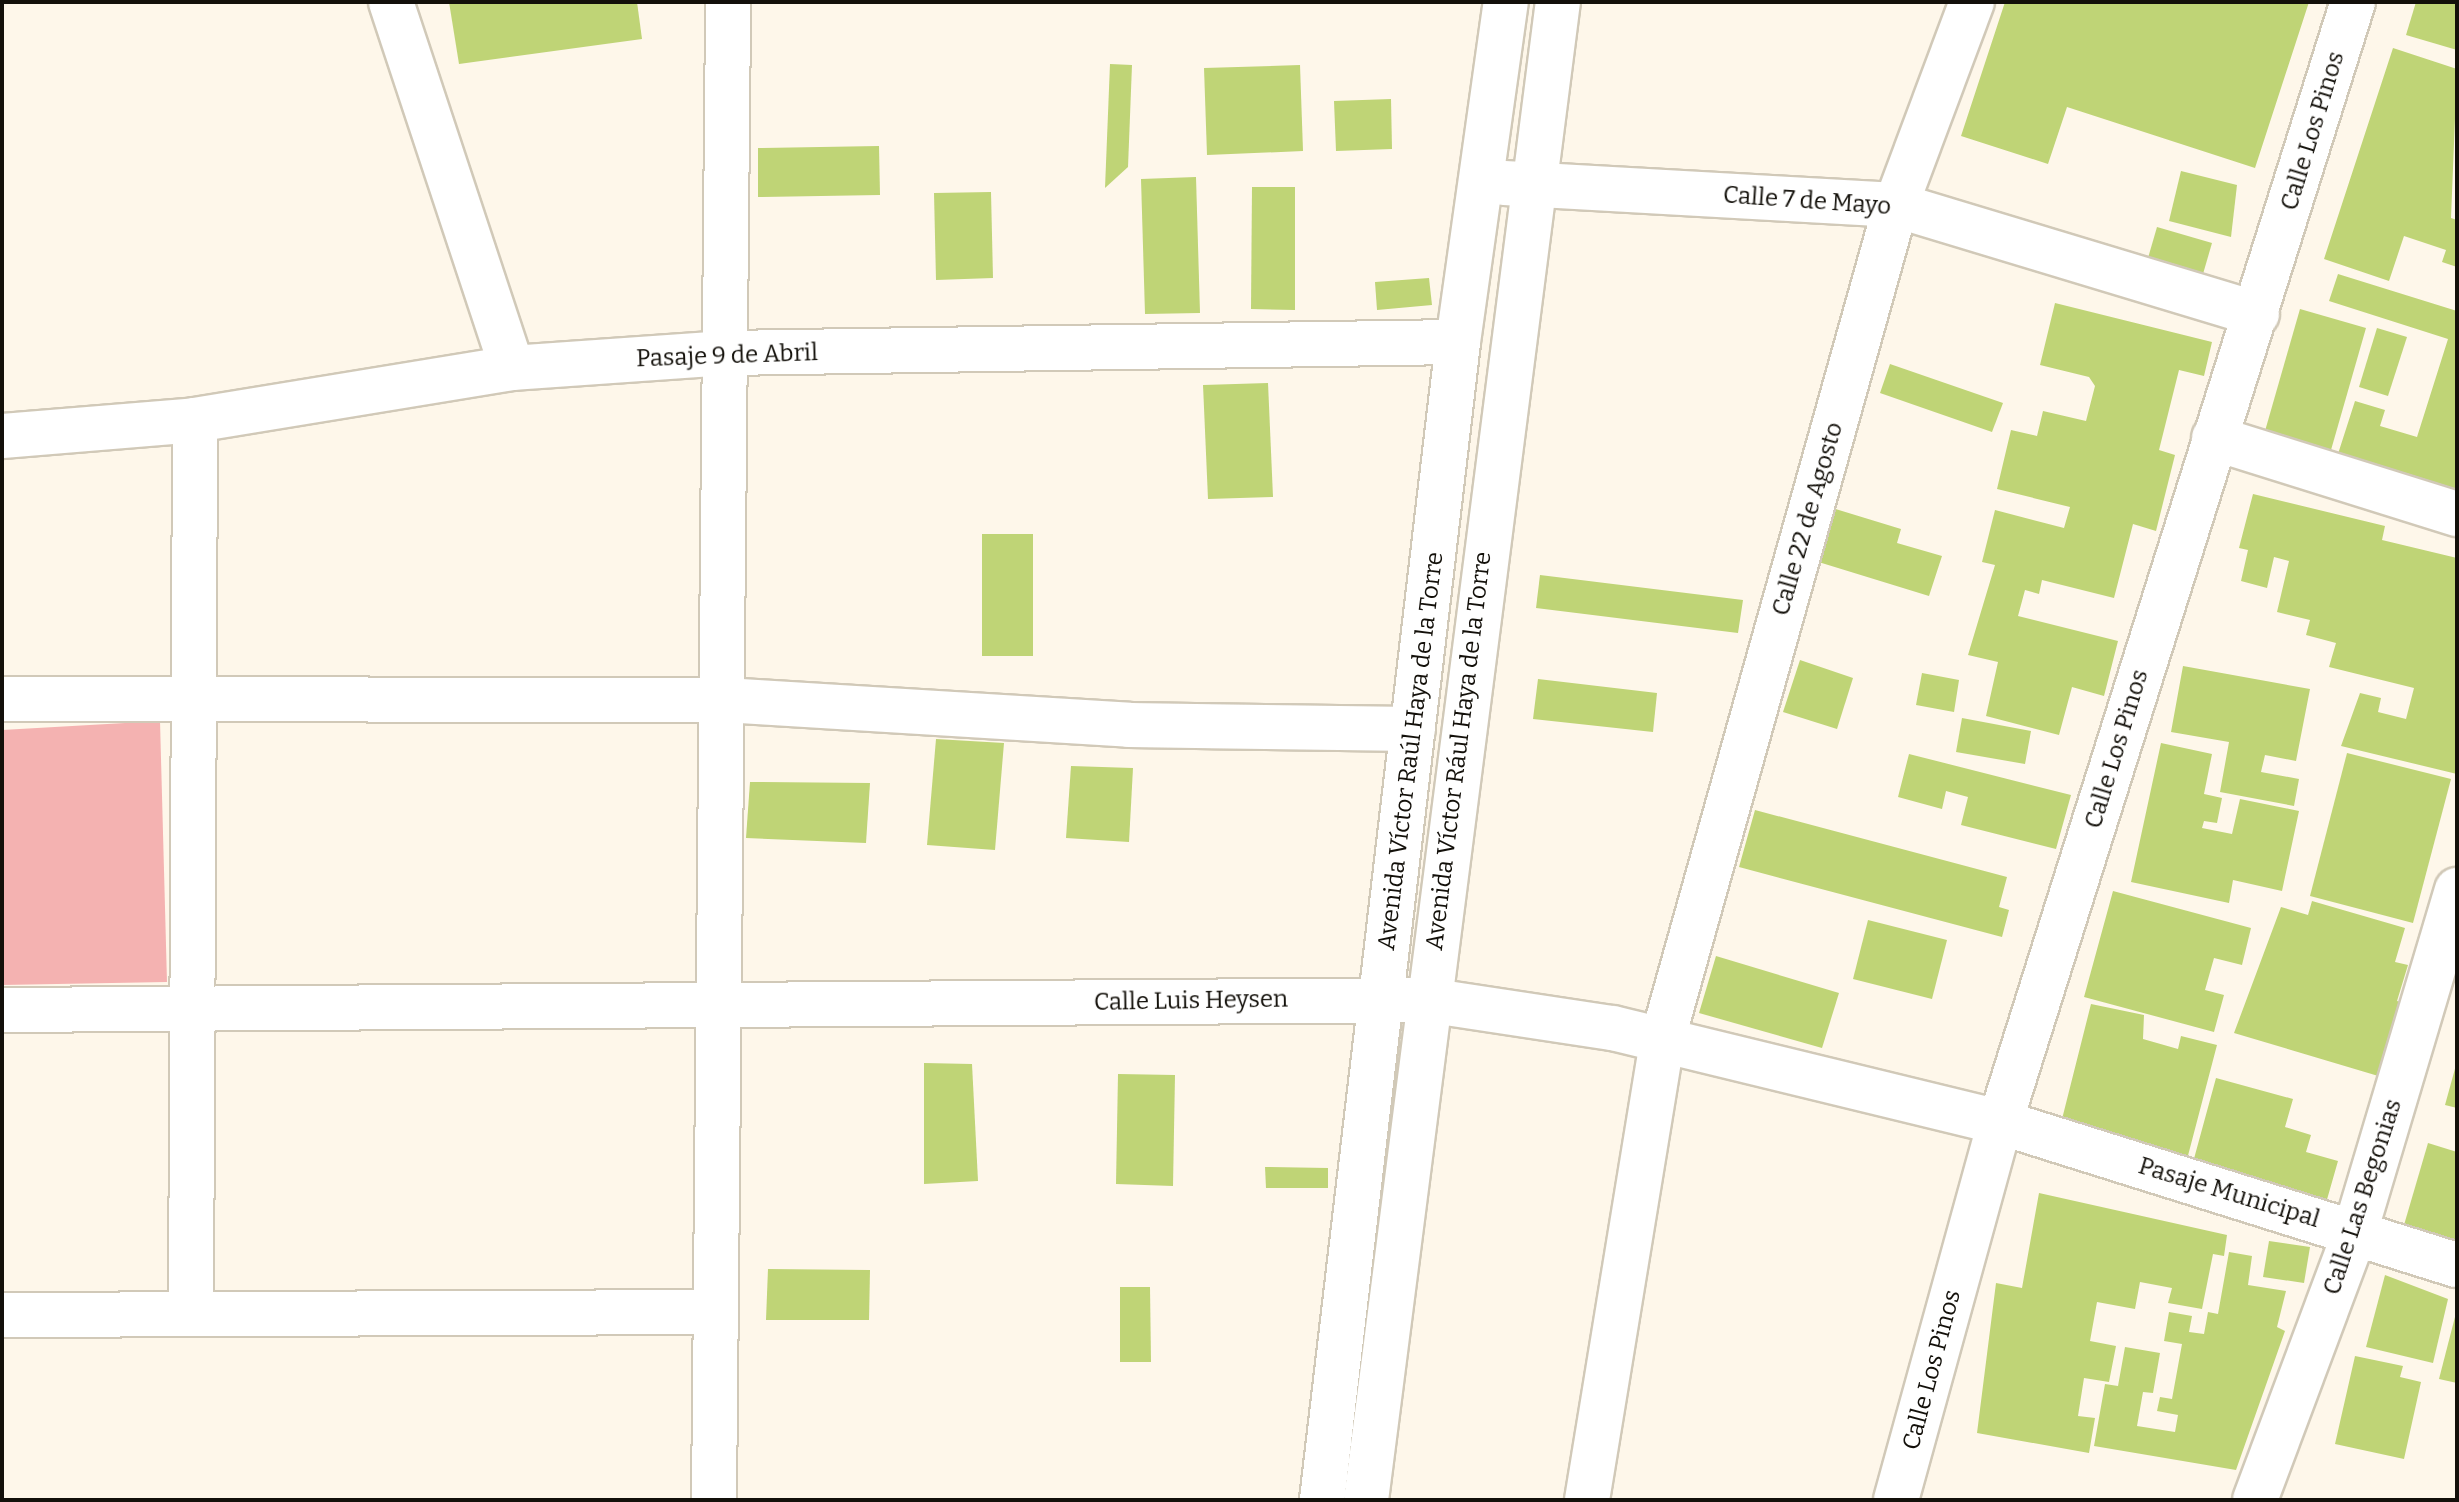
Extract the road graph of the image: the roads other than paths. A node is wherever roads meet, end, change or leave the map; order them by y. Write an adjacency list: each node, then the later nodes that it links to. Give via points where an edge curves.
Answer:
1 (391, 2): 13 (street)
2 (728, 2): 12 (street)
3 (1506, 2): 7 (street, Avenida Víctor Raúl Haya de la Torre)
4 (1558, 2): 8 (street, Avenida Víctor Rául Haya de la Torre)
5 (1972, 2): 9 (street, Calle 22 de Agosto)
6 (2353, 2): 10 (street, Calle Los Pinos)
7 (1486, 182): 8 (street, Calle 7 de Mayo); 11 (street, Avenida Víctor Raúl Haya de la Torre)
8 (1532, 184): 9 (street, Calle 7 de Mayo); 24 (street, Avenida Víctor Rául Haya de la Torre)
9 (1896, 205): 10 (street, Calle 7 de Mayo); 28 (street, Calle 22 de Agosto)
10 (2257, 314): 16 (street, Calle Los Pinos)
11 (1458, 342): 12 (street, Pasaje 9 de Abril); 21 (street, Avenida Víctor Raúl Haya de la Torre)
12 (725, 353): 13 (street, Pasaje 9 de Abril); 20 (street)
13 (512, 368): 14 (street, Pasaje 9 de Abril)
14 (195, 420): 15 (street, Pasaje 9 de Abril); 19 (street)
15 (2, 436)
16 (2214, 438): 17 (street); 29 (street, Calle Los Pinos)
17 (2457, 514)
18 (2, 699): 19 (street)
19 (194, 700): 20 (street); 26 (street)
20 (724, 700): 21 (street, via 1129,725); 25 (street)
21 (1413, 729): 23 (street, Avenida Víctor Raúl Haya de la Torre)
22 (2457, 890): 30 (street, Calle Las Begonias)
23 (1382, 999): 24 (street, Calle Luis Heysen); 25 (street, Calle Luis Heysen); 36 (street, Avenida Víctor Raúl Haya de la Torre)
24 (1427, 1000): 28 (street, Calle Luis Heysen); 37 (street, Avenida Víctor Rául Haya de la Torre)
25 (715, 1006): 26 (street, Calle Luis Heysen); 33 (street)
26 (192, 1007): 27 (street, Calle Luis Heysen); 32 (street)
27 (2, 1010)
28 (1662, 1041): 29 (street, Pasaje Municipal); 38 (street, Calle 22 de Agosto)
29 (2000, 1122): 30 (street, Pasaje Municipal); 39 (street, Calle Los Pinos)
30 (2355, 1232): 31 (street, Pasaje Municipal); 40 (street, Calle Las Begonias)
31 (2457, 1265)
32 (191, 1312): 33 (street); 34 (street)
33 (713, 1312): 35 (street)
34 (2, 1315)
35 (714, 1500)
36 (1322, 1500)
37 (1366, 1500)
38 (1587, 1500)
39 (1896, 1500)
40 (2255, 1500)

